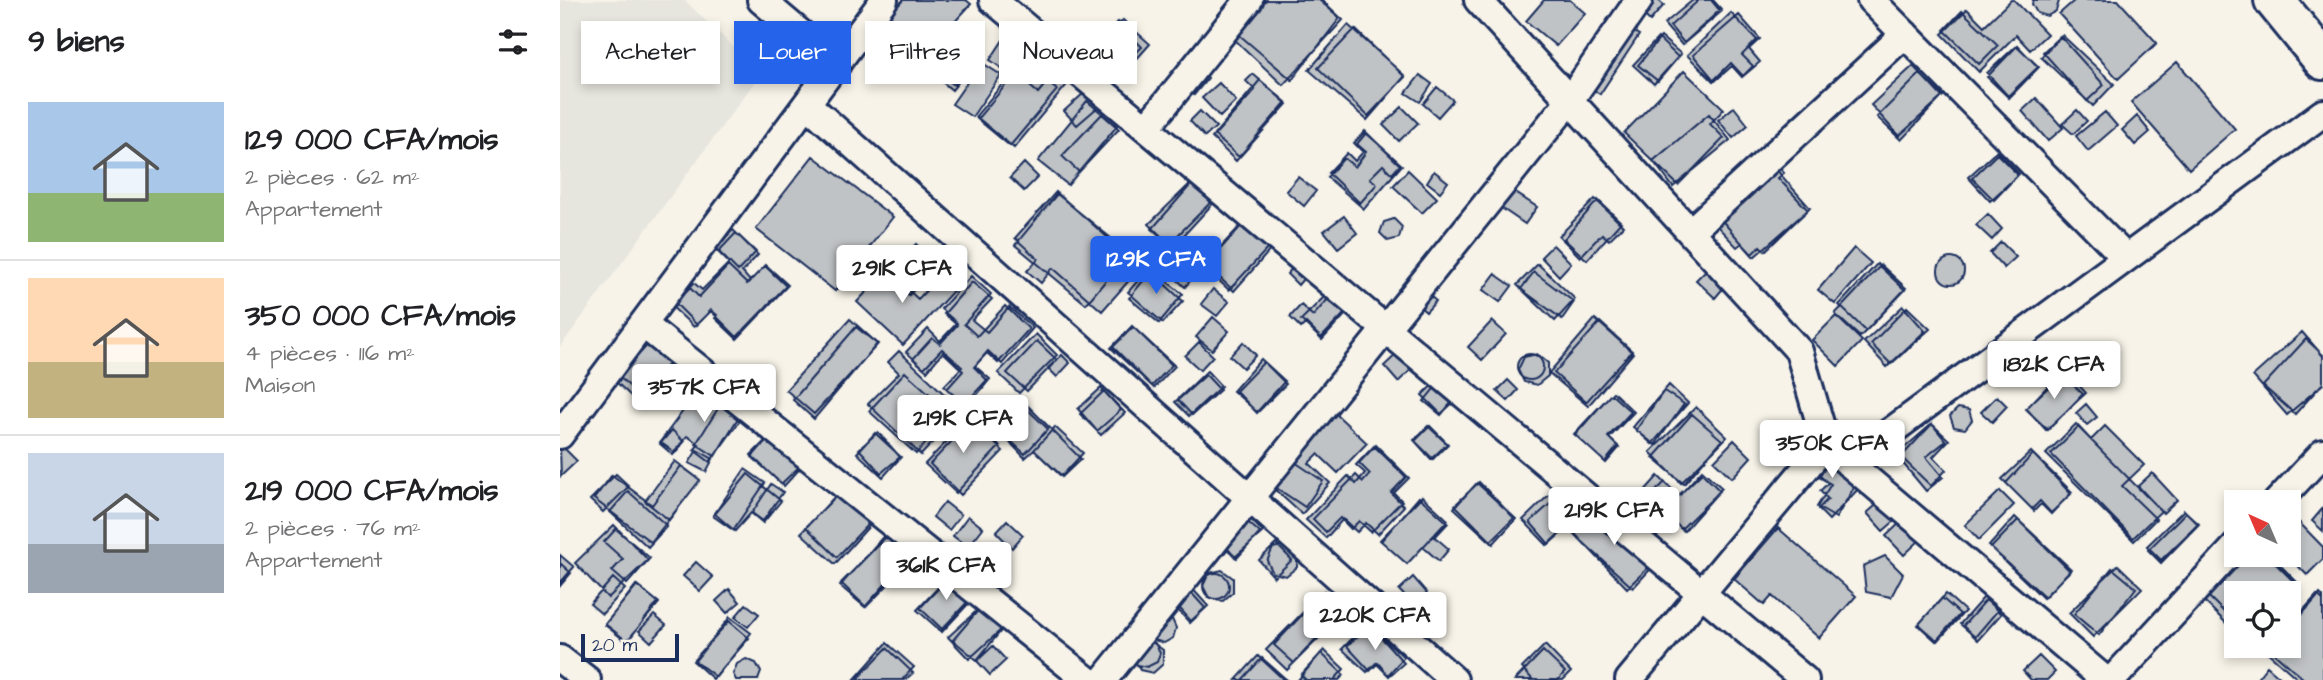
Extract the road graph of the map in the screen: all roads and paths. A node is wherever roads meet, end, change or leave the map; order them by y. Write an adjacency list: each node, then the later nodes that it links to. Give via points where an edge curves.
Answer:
1 (761, 0): 9 (street)
2 (884, 0): 11 (street)
3 (993, 0): 17 (street)
4 (1249, 0): 17 (street)
5 (1478, 0): 14 (street)
6 (1639, 0): 14 (street)
7 (1871, 0): 10 (street)
8 (2274, 0): 12 (highway)
9 (786, 21)
10 (1905, 34): 18 (street); 19 (street)
11 (851, 45)
12 (2323, 60)
13 (822, 84): 15 (street)
14 (1570, 100): 18 (street); 21 (street)
15 (807, 104): 20 (street); 27 (street)
16 (2323, 113): 19 (street)
17 (1146, 128): 21 (street)
18 (1690, 232): 23 (street, via 1799,351)
19 (2126, 258): 25 (street)
20 (643, 324): 22 (street); 32 (street)
21 (1386, 329): 27 (street); 29 (street)
22 (560, 435)
23 (1825, 444): 25 (street); 29 (street)
24 (2323, 453): 26 (street)
25 (1848, 463): 37 (street)
26 (2288, 490)
27 (1250, 498): 33 (street); 34 (street)
28 (2224, 559): 38 (street)
29 (1701, 593): 35 (street); 36 (street)
30 (560, 659): 31 (street)
31 (587, 680)
32 (1087, 680)
33 (1103, 680)
34 (1454, 680)
35 (1629, 680)
36 (1805, 680)
37 (2105, 680)
38 (2112, 680)

